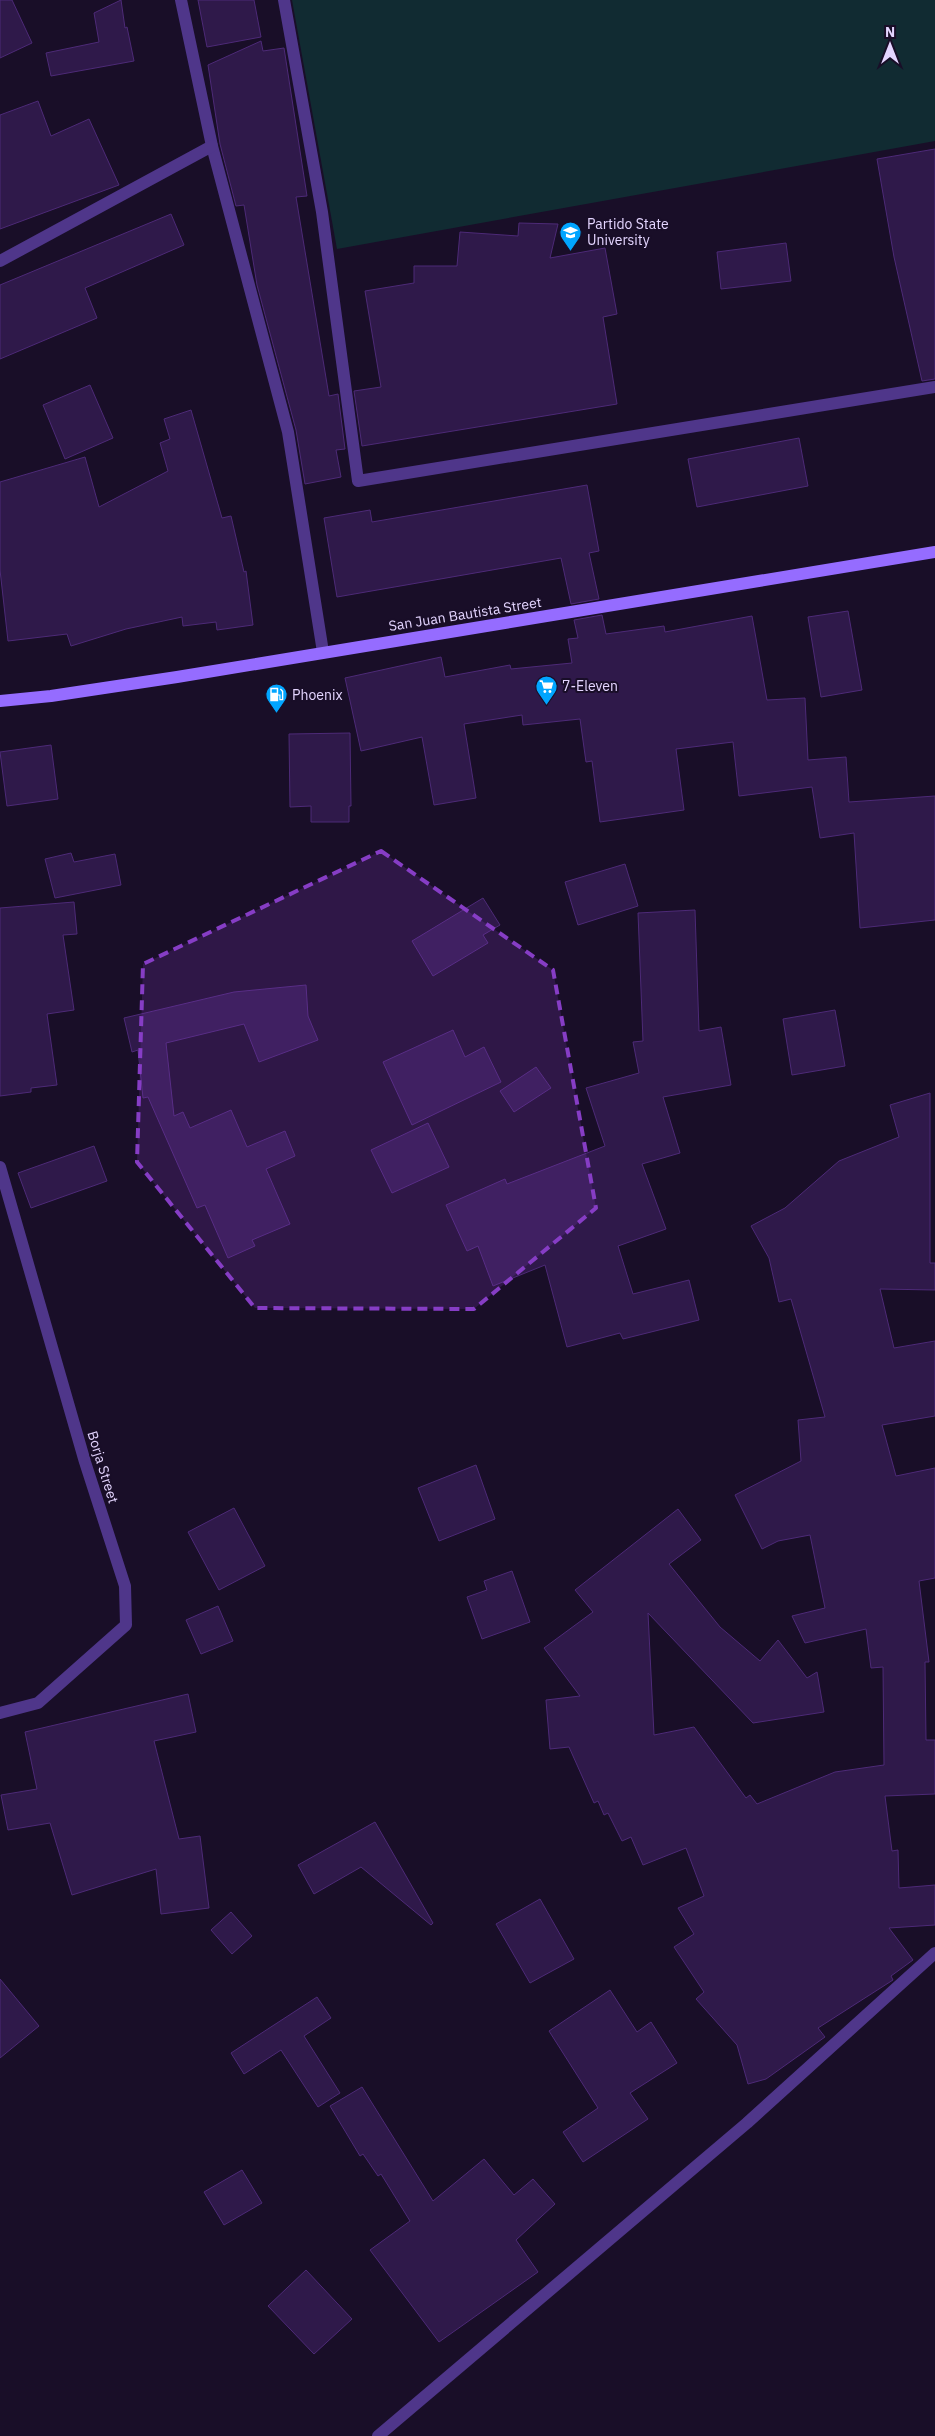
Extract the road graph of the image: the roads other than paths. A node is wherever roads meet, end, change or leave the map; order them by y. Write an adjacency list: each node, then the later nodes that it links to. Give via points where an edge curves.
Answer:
1 (181, 0): 3 (street)
2 (284, 0): 5 (street, via 322,212 358,481)
3 (212, 146): 4 (street); 7 (street, via 288,432)
4 (0, 261)
5 (935, 387)
6 (935, 552): 7 (main road, San Juan Bautista Street)
7 (323, 652): 8 (main road, San Juan Bautista Street, via 177,677)
8 (0, 701)
9 (0, 1168): 10 (street, Borja Street, via 85,1462 125,1586 126,1625 38,1703)
10 (0, 1713)
11 (935, 1953): 12 (street, via 747,2123)
12 (378, 2436)

